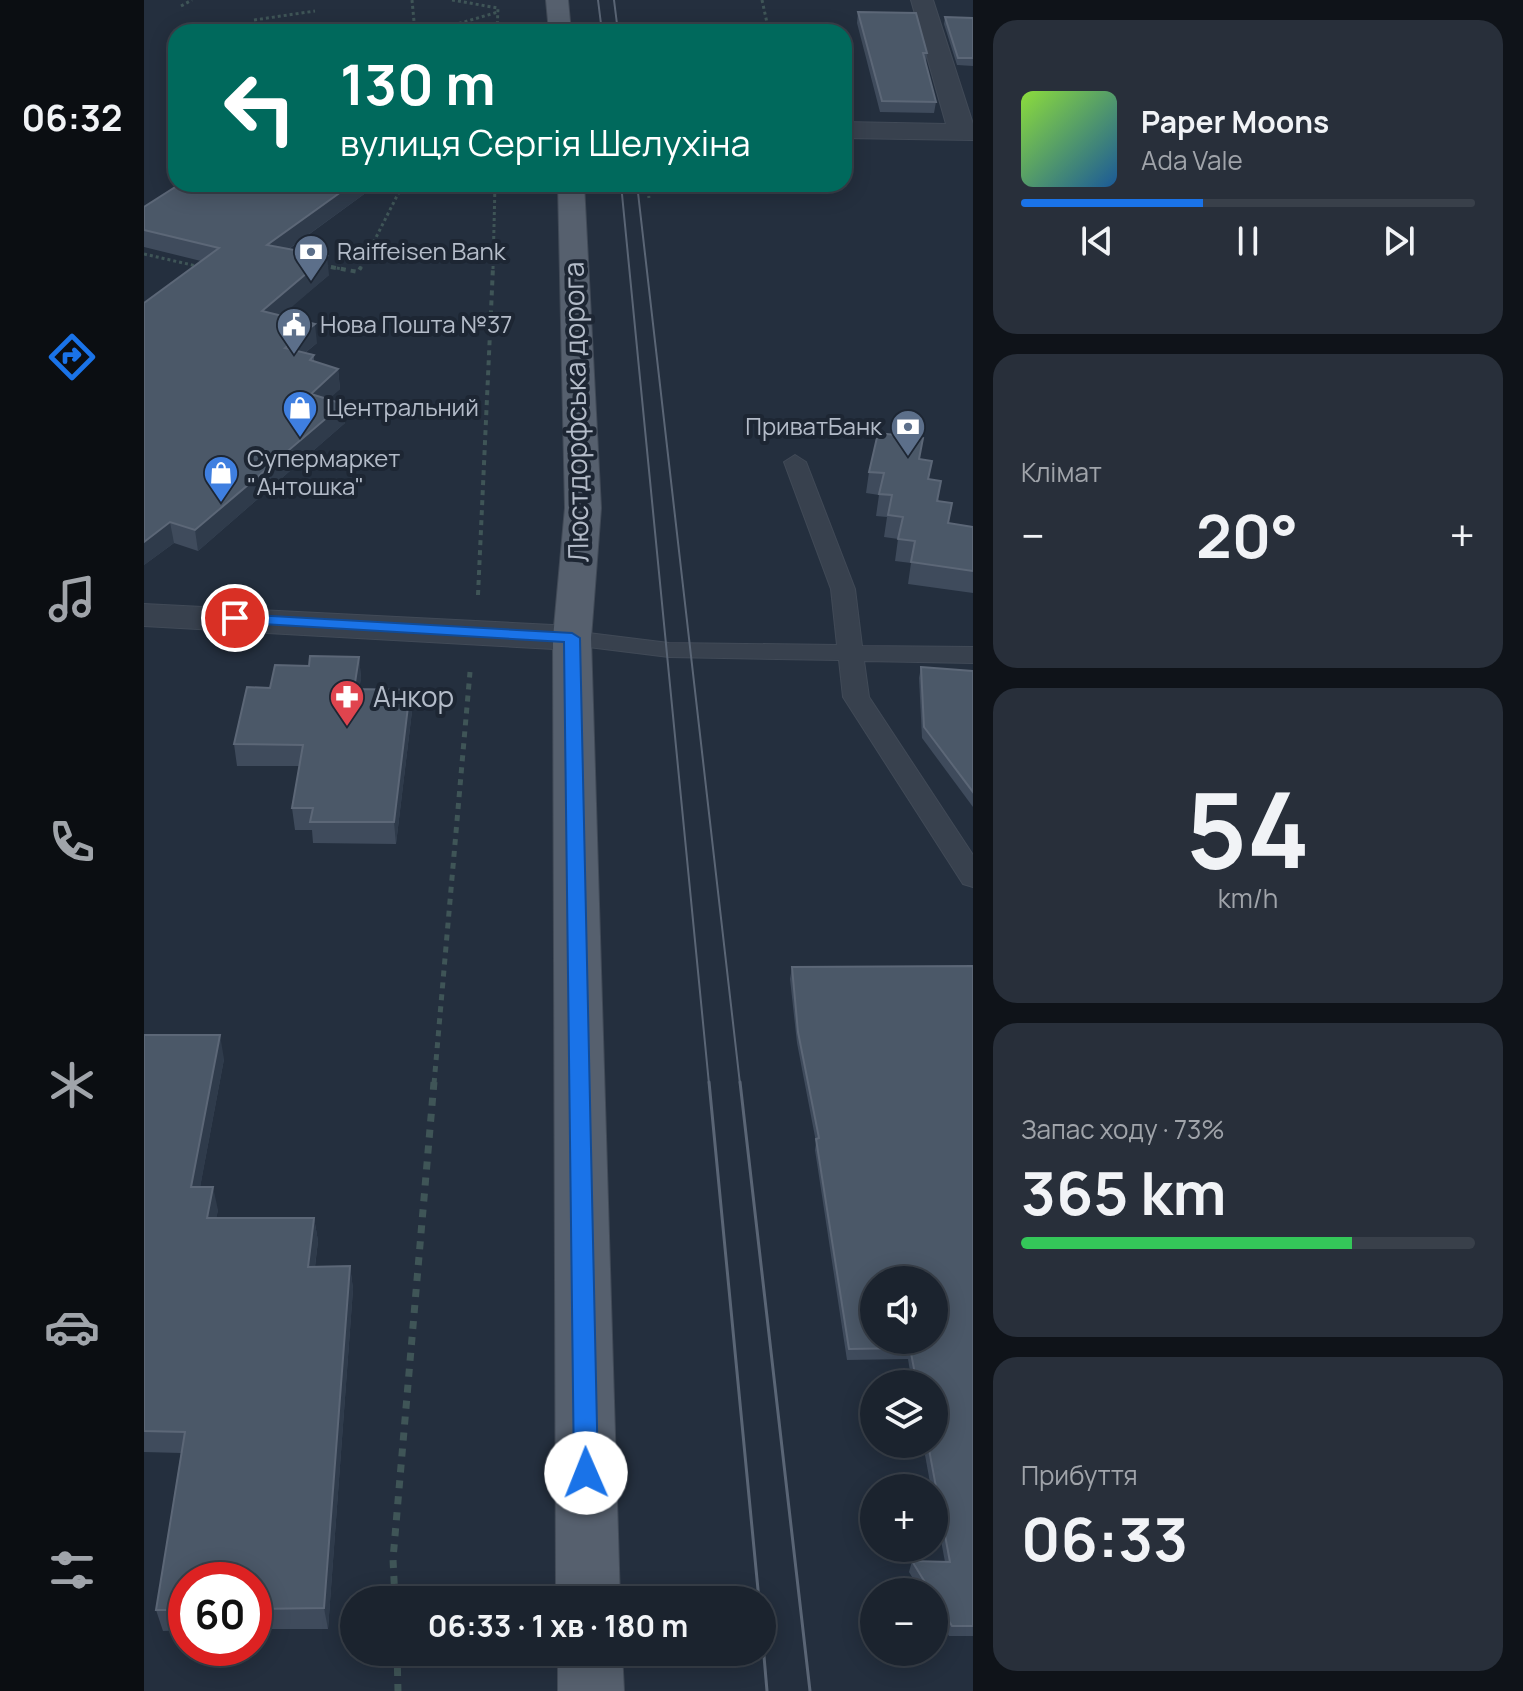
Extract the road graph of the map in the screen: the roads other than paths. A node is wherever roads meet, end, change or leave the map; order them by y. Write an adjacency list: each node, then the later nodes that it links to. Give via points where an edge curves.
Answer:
1 (557, 0): 3 (main road)
2 (922, 0): 5 (street)
3 (559, 24)
4 (852, 130): 5 (street)
5 (967, 132)
6 (571, 192): 9 (main road, Люстдорфська дорога, via 583,508)
7 (795, 462): 10 (lane, via 843,589)
8 (144, 615): 9 (street)
9 (572, 638): 10 (lane, via 669,650); 13 (main road, Люстдорфська дорога)
10 (851, 652): 11 (lane); 12 (lane, via 856,697)
11 (973, 655)
12 (973, 877)
13 (588, 1586)
14 (590, 1666): 15 (main road)
15 (591, 1691)

